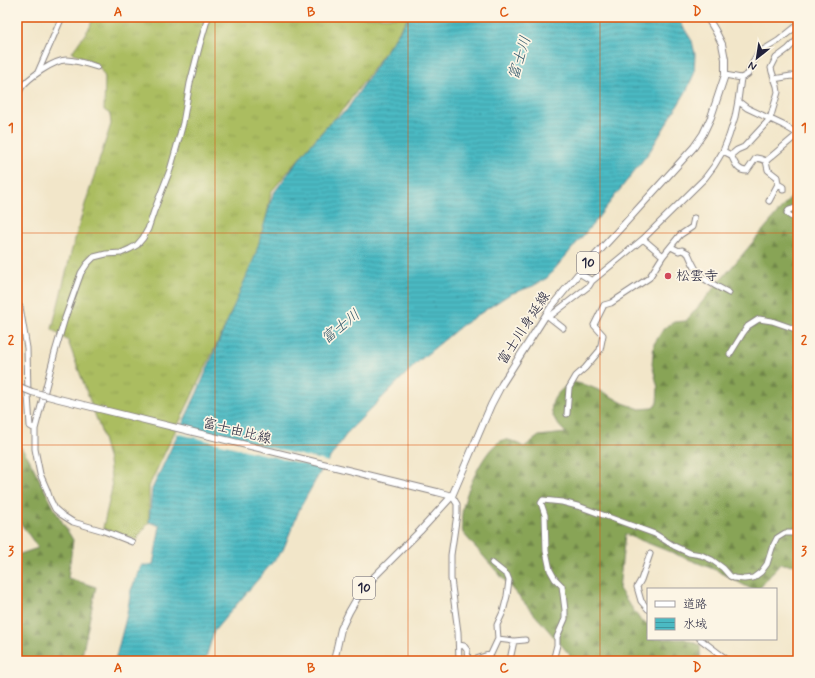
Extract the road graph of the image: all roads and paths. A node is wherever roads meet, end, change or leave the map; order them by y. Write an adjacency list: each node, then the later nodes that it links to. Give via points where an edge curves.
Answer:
1 (62, 17): 7 (street)
2 (208, 17): 38 (street, via 190,83 178,142 148,229 137,245 121,252 94,257 81,273 65,318)
3 (707, 17): 8 (main road, 富士川身延線 / 10, via 722,44)
4 (798, 26): 10 (street, via 758,53 748,74)
5 (798, 39): 11 (street, via 776,58 771,68)
6 (97, 67): 7 (street, via 65,60)
7 (38, 72): 12 (street)
8 (725, 75): 10 (street); 29 (main road, 富士川身延線 / 10, via 711,117 694,147)
9 (798, 77): 11 (street)
10 (741, 78): 14 (street)
11 (774, 79): 15 (street, via 778,92)
12 (19, 88): 13 (street)
13 (17, 97)
14 (738, 101): 15 (street); 17 (street)
15 (770, 119): 16 (street); 18 (street, via 744,147)
16 (798, 134): 19 (street)
17 (723, 151): 18 (street); 26 (street, via 705,178)
18 (731, 155): 19 (street, via 736,166 743,171 747,171 756,158)
19 (766, 162): 20 (street, via 768,170 777,176)
20 (778, 184): 21 (street); 22 (street)
21 (783, 190)
22 (769, 201)
23 (798, 206): 24 (street, via 787,213 791,217)
24 (798, 217)
25 (694, 218): 27 (street, via 692,227 680,235)
26 (643, 239): 28 (street); 30 (street)
27 (671, 246): 28 (street); 31 (street, via 688,253 700,275)
28 (663, 256): 37 (street, via 649,278 611,304 604,305 594,325 603,335 600,350 576,376 569,388)
29 (578, 273): 30 (street); 39 (main road, 富士川身延線 / 10, via 535,330 502,384)
30 (592, 281): 33 (street, via 549,317)
31 (729, 293)
32 (17, 303): 38 (street, via 20,307 27,348 30,426)
33 (563, 328)
34 (798, 330): 35 (street, via 772,320 759,319 742,333)
35 (730, 354)
36 (17, 386): 39 (main road, 富士由比線, bridge, via 67,401)
37 (567, 414)
38 (35, 429): 41 (street, via 35,449 40,474 55,509 73,522)
39 (452, 496): 49 (street, via 457,504 457,514 451,555 451,579); 52 (main road, 富士川身延線 / 10, via 360,593 341,629)
40 (798, 538): 55 (street, via 794,533 785,533 777,538 767,564 761,572 753,578 734,578 712,560 689,553 655,534 581,507 543,500 541,504 545,515 546,551 550,570 562,586 565,610 565,619 557,637)
41 (132, 542)
42 (650, 554): 44 (street, via 637,587 641,601)
43 (492, 563): 45 (street, via 510,580 503,612 497,625)
44 (647, 608)
45 (498, 639): 48 (street); 51 (street, via 492,654)
46 (525, 640): 48 (street)
47 (701, 640): 56 (street)
48 (514, 641): 50 (street)
49 (459, 645): 53 (street); 54 (street, via 468,650)
50 (511, 655)
51 (483, 659): 54 (street)
52 (334, 661)
53 (459, 661)
54 (469, 661)
55 (553, 661)
56 (729, 661)

